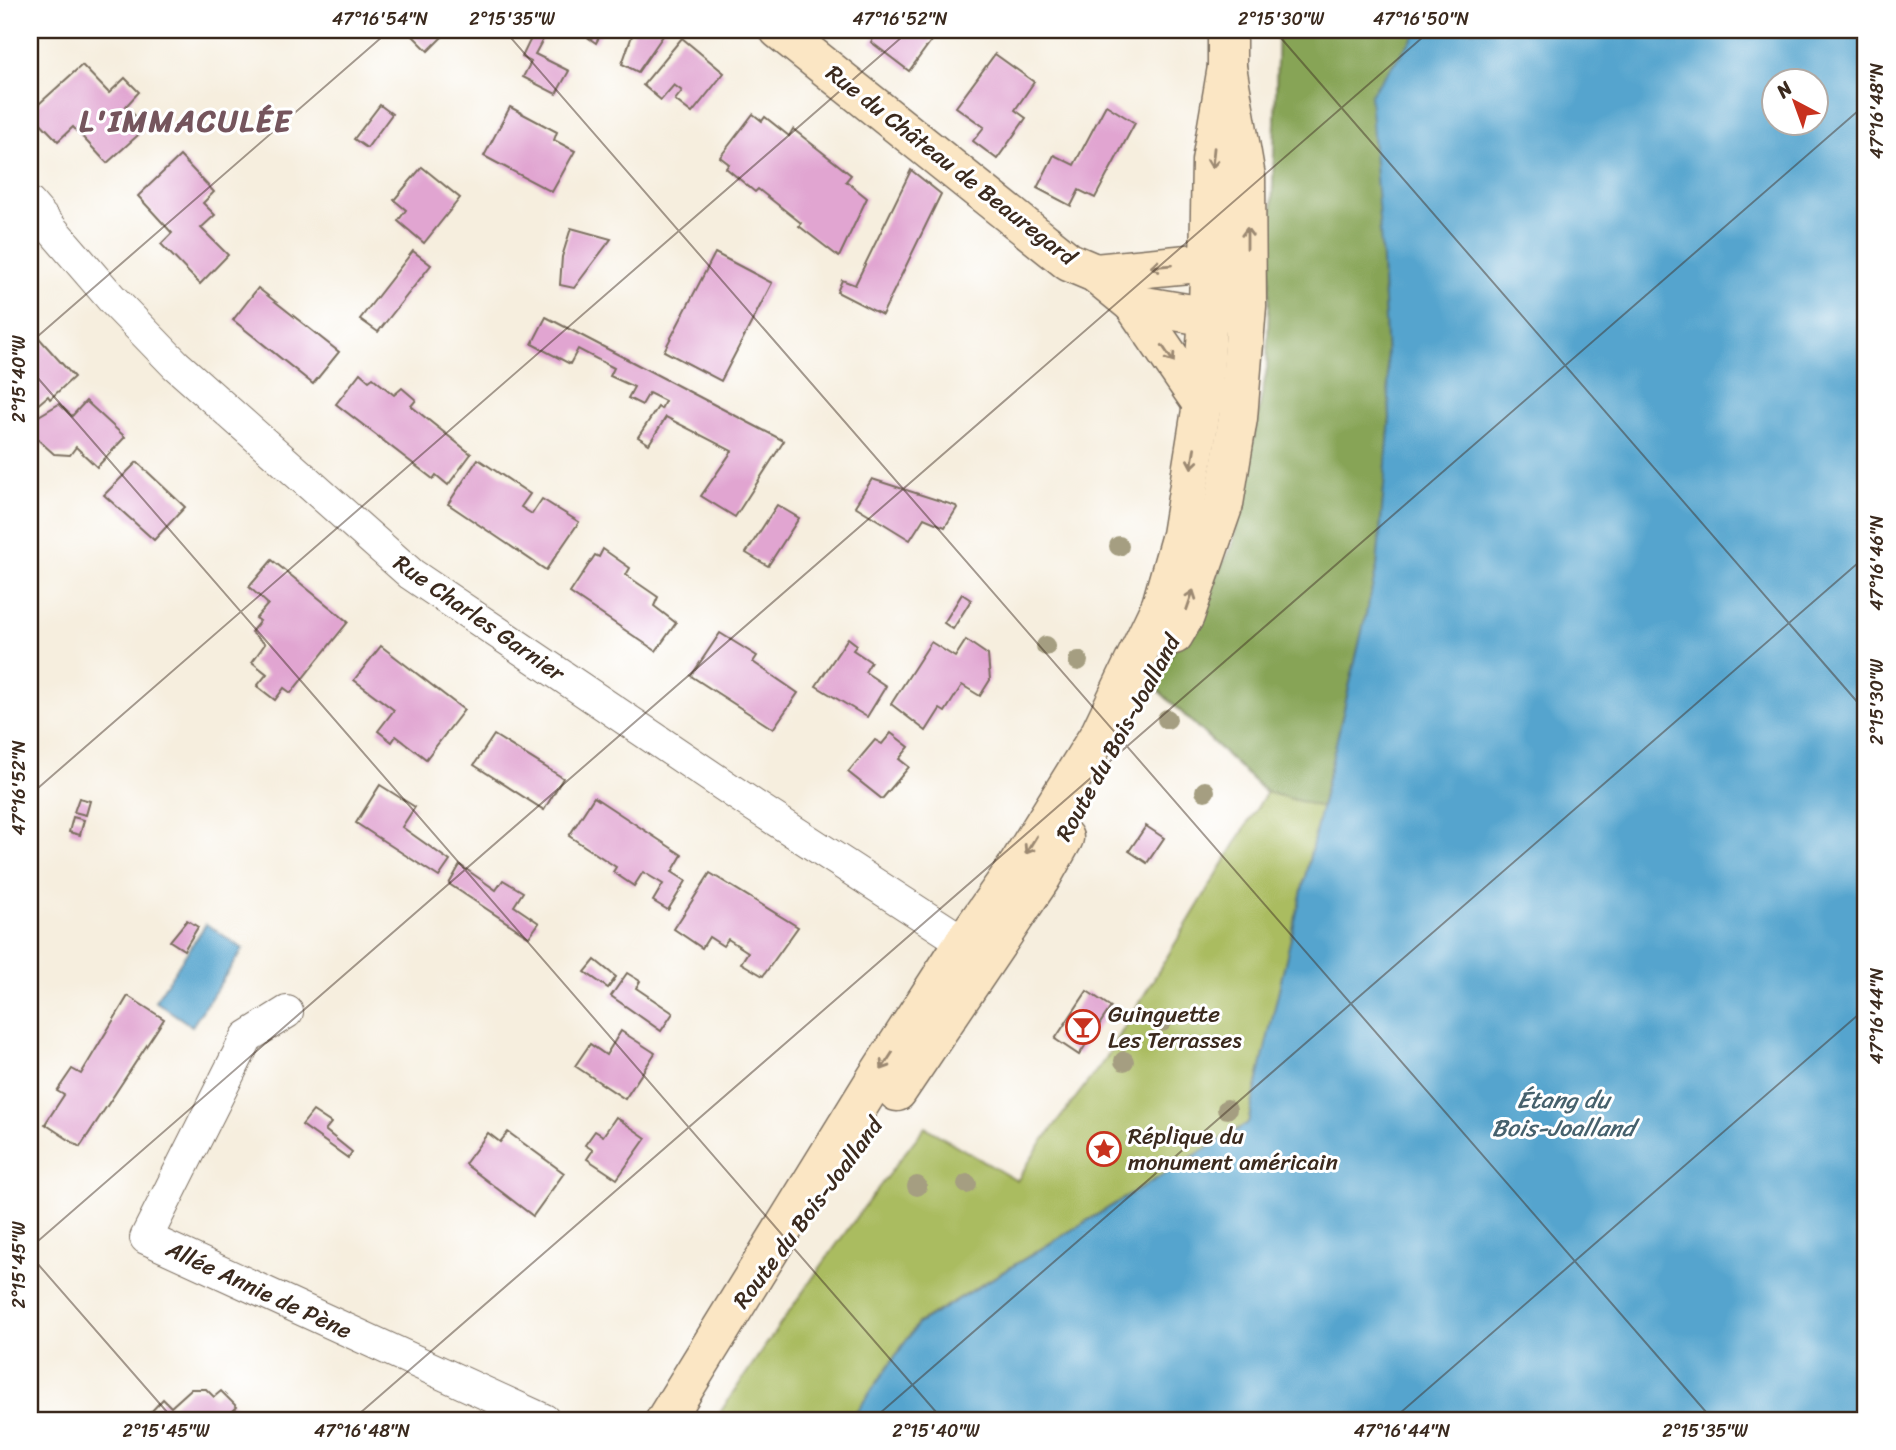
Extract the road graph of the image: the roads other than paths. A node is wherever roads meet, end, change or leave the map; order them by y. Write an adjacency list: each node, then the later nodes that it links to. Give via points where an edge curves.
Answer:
1 (779, 30): 6 (street, Rue du Château de Beauregard, via 1069,262)
2 (1227, 30): 3 (street, Route du Bois-Joalland)
3 (1227, 67): 5 (street, Route du Bois-Joalland, one-way to 5, via 1211,161); 8 (street, Route du Bois-Joalland, one-way to 3, via 1246,177)
4 (30, 204): 10 (street, Rue Charles Garnier, via 176,365 411,574)
5 (1209, 262): 6 (street, one-way to 6); 8 (street, via 1228,281)
6 (1095, 273): 7 (street, Rue du Château de Beauregard)
7 (1133, 304): 8 (street, Rue du Château de Beauregard, via 1192,314); 9 (street, one-way to 9)
8 (1227, 310): 9 (street, Route du Bois-Joalland); 10 (street, Route du Bois-Joalland, one-way to 8, via 1041,880 1185,615 1224,504 1238,418 1224,372)
9 (1202, 404): 10 (street, Route du Bois-Joalland, one-way to 10, via 1181,535 1161,606 1100,733 1018,865)
10 (977, 950): 12 (street, Route du Bois-Joalland, one-way to 12, via 876,1077); 12 (street, Route du Bois-Joalland, via 930,1026 914,1067 854,1156)
11 (287, 1012): 13 (street, Allée Annie de Pène, via 247,1037 146,1238)
12 (730, 1318): 14 (street, Route du Bois-Joalland)
13 (544, 1420)
14 (665, 1420)

